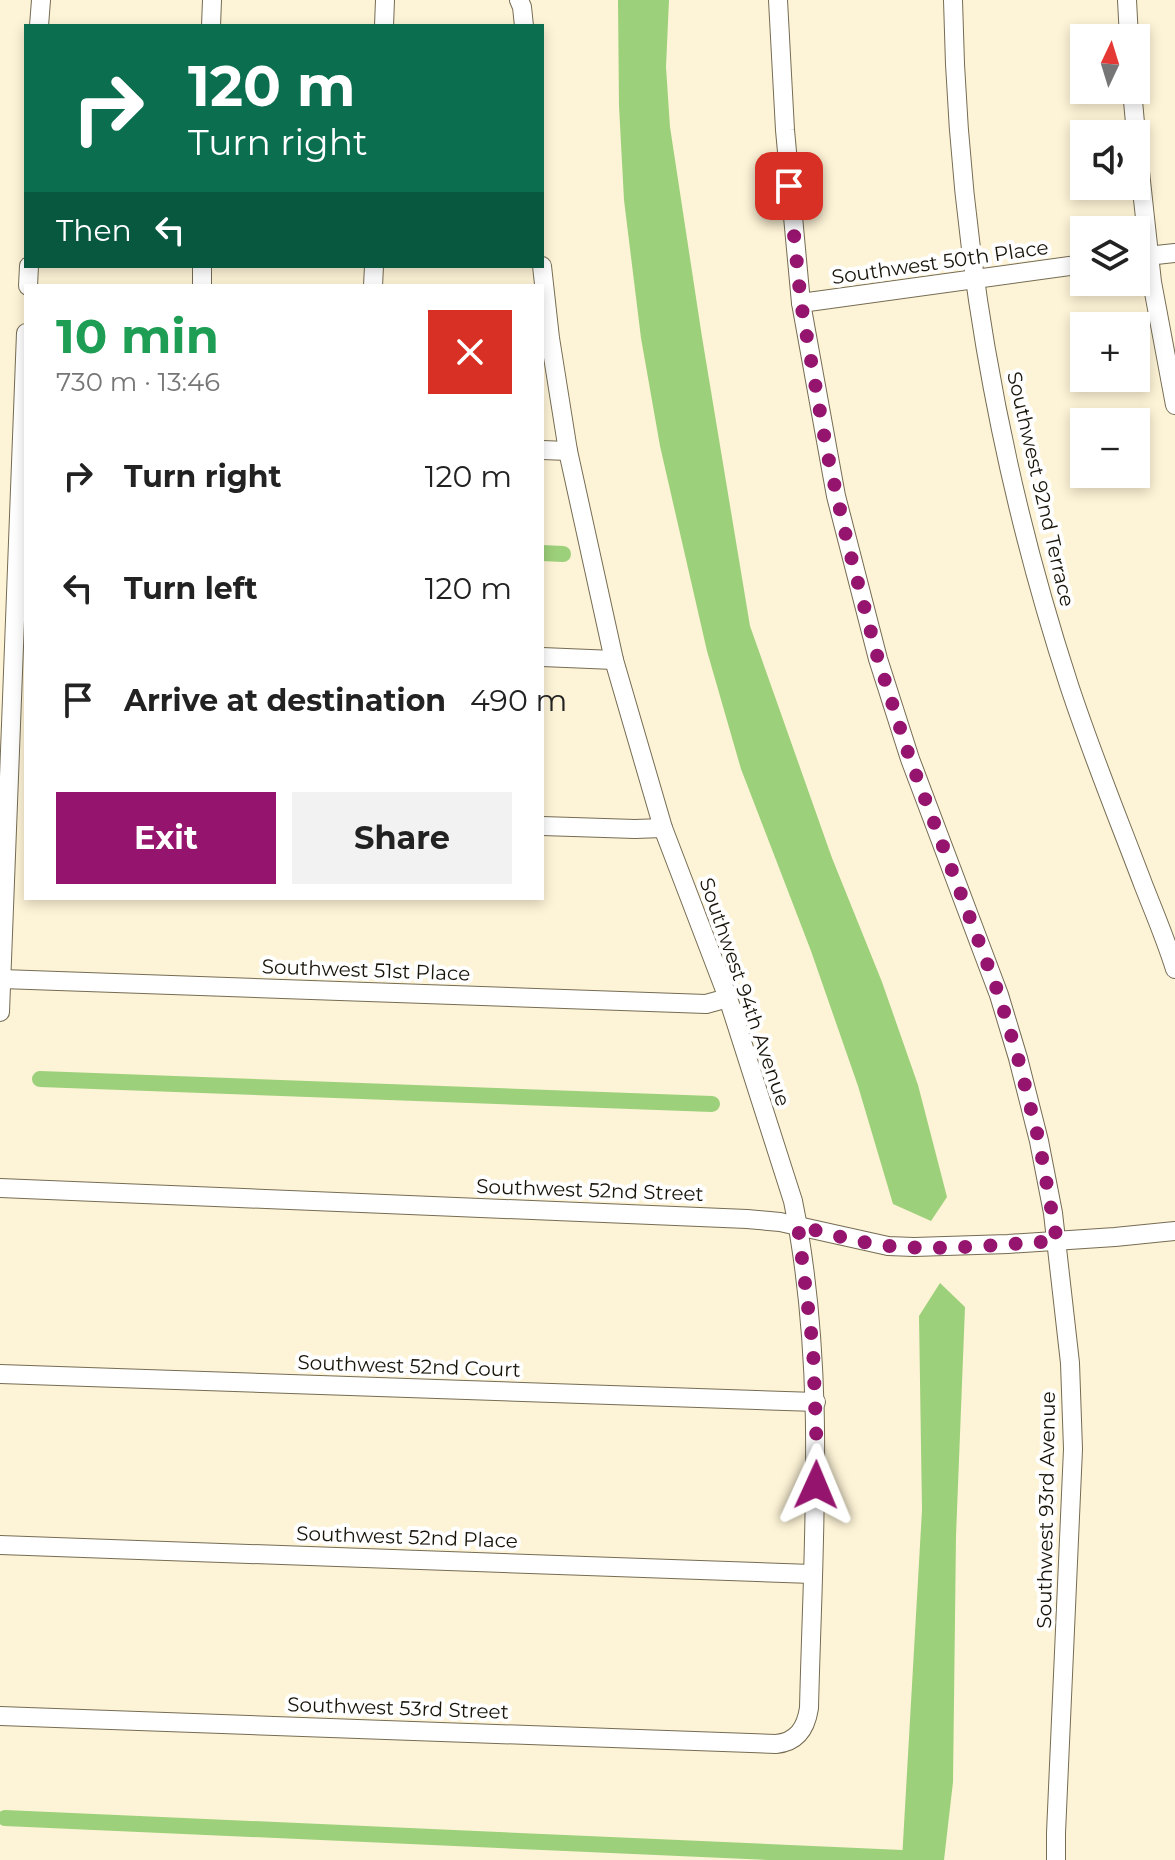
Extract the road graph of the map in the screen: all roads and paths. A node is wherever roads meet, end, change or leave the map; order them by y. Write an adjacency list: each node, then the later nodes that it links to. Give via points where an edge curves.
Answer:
1 (41, 0): 8 (street)
2 (212, 0): 9 (street)
3 (385, 0): 10 (street)
4 (519, 0): 11 (street)
5 (778, 0): 19 (street, Southwest 93rd Avenue)
6 (953, 0): 17 (street, Southwest 92nd Terrace, via 960,145)
7 (1127, 0): 12 (street)
8 (39, 24)
9 (211, 24)
10 (384, 24)
11 (524, 24)
12 (1128, 24)
13 (1175, 253): 14 (street)
14 (1150, 255)
15 (1070, 266): 17 (street, Southwest 50th Place)
16 (1150, 276): 20 (street)
17 (976, 279): 19 (street, Southwest 50th Place); 32 (street, Southwest 92nd Terrace, via 1004,445 1050,622 1092,752)
18 (544, 284): 25 (street, Southwest 94th Avenue)
19 (801, 303): 39 (street, Southwest 93rd Avenue, via 836,496 870,631 910,759 1014,1045)
20 (1167, 318): 21 (street)
21 (1171, 364): 22 (street)
22 (1175, 405)
23 (24, 432): 26 (street)
24 (544, 450): 25 (street)
25 (568, 451): 28 (street, Southwest 94th Avenue)
26 (20, 633): 29 (street)
27 (544, 657): 28 (street)
28 (614, 660): 31 (street, Southwest 94th Avenue)
29 (17, 806): 33 (street)
30 (544, 826): 31 (street)
31 (663, 828): 34 (street, Southwest 94th Avenue)
32 (1175, 969)
33 (2, 979): 34 (street, Southwest 51st Place, via 706,1004); 35 (street)
34 (728, 998): 37 (street, Southwest 94th Avenue)
35 (0, 1012)
36 (0, 1188): 37 (street, Southwest 52nd Street, via 669,1214)
37 (798, 1226): 39 (street, Southwest 52nd Street, via 888,1246); 41 (street, Southwest 94th Avenue)
38 (1175, 1231): 39 (street, Southwest 52nd Street)
39 (1057, 1241): 46 (street, Southwest 93rd Avenue, via 1073,1449)
40 (0, 1374): 41 (street, Southwest 52nd Court)
41 (816, 1402): 43 (street, Southwest 94th Avenue)
42 (0, 1545): 43 (street, Southwest 52nd Place)
43 (812, 1574): 45 (street, Southwest 94th Avenue, via 809,1708)
44 (0, 1716): 45 (street, Southwest 53rd Street, via 776,1744)
45 (794, 1740)
46 (1056, 1860)

